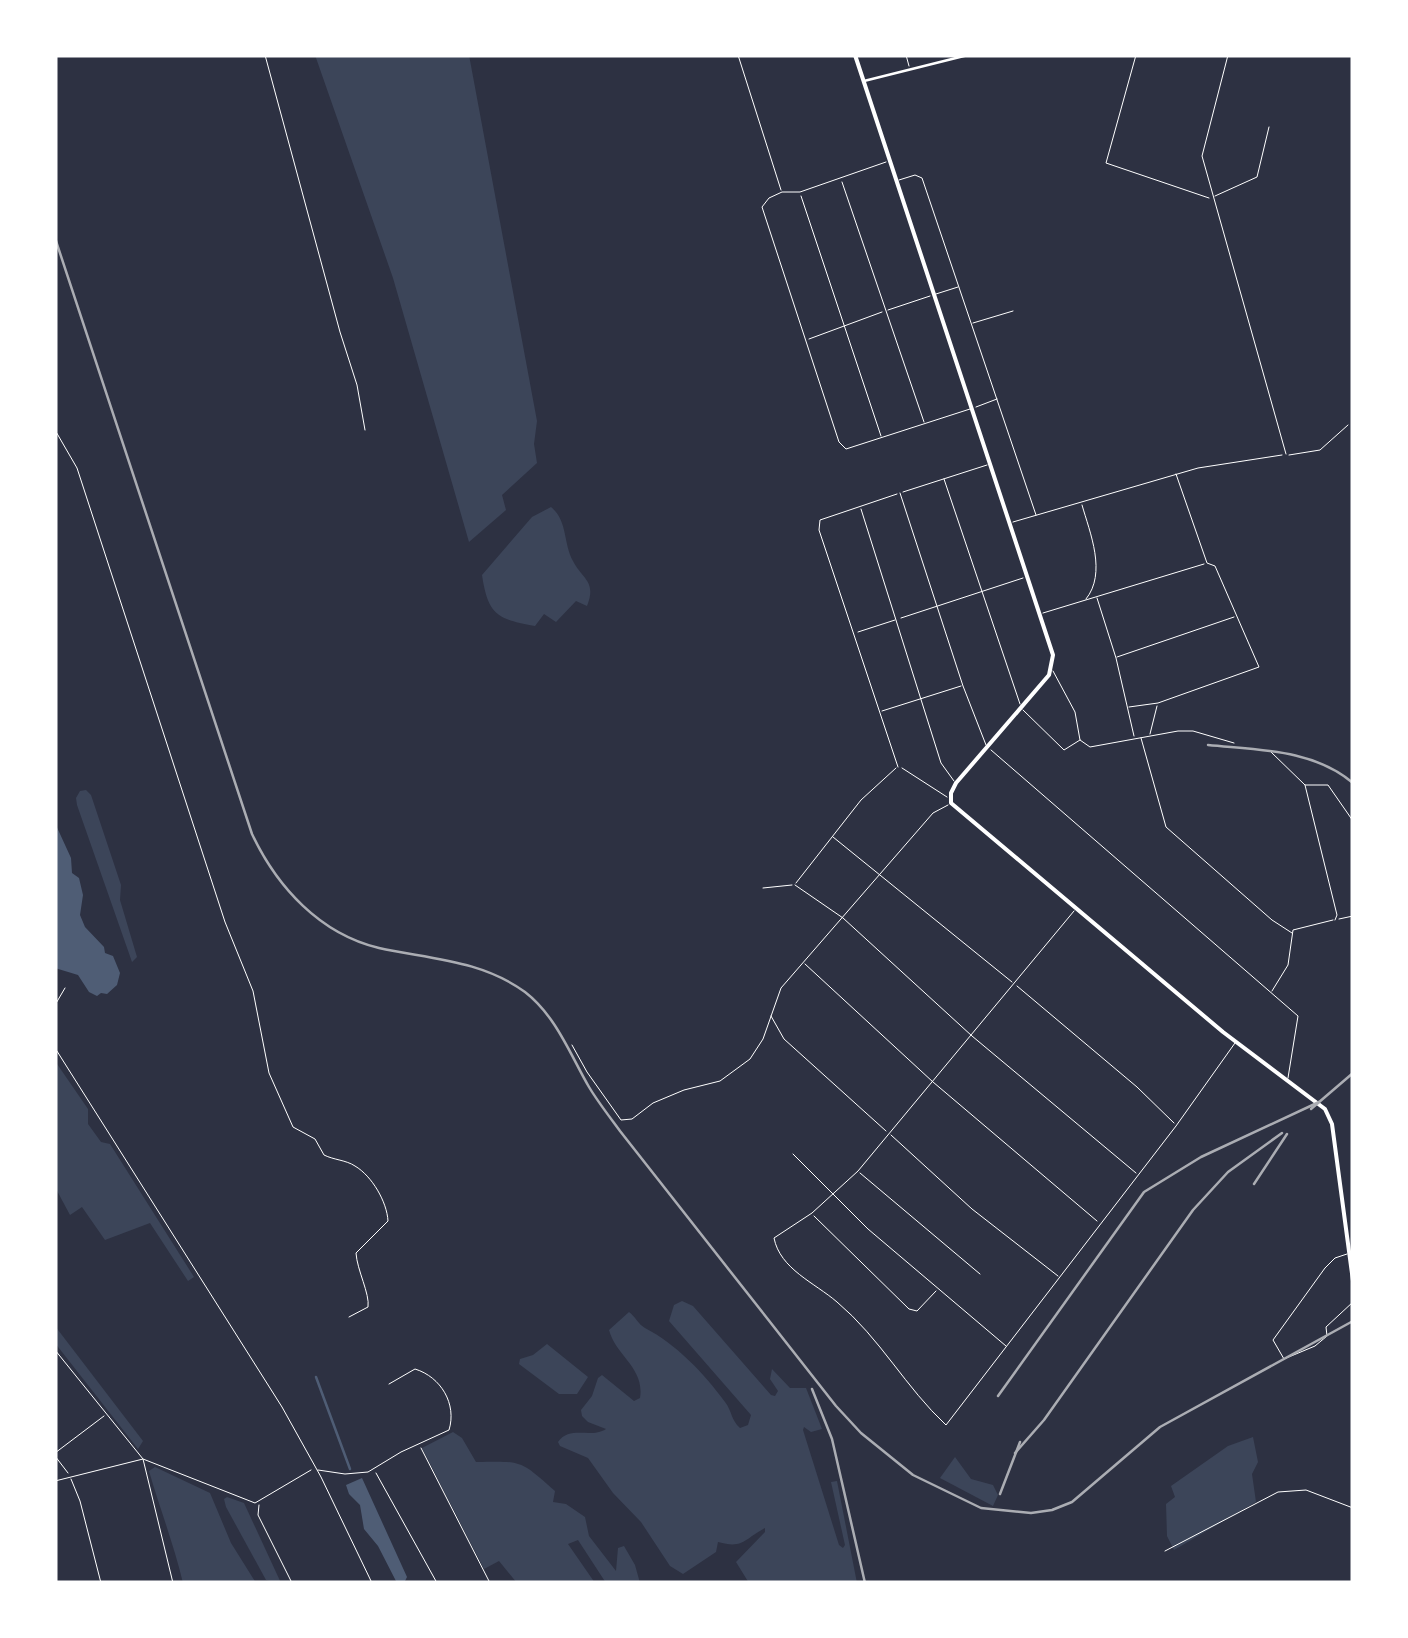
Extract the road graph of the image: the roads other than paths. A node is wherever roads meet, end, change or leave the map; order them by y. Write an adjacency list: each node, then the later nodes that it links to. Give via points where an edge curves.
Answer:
1 (265, 55): 29 (street)
2 (738, 55): 14 (street)
3 (855, 55): 9 (main road)
4 (906, 55): 8 (street)
5 (968, 55): 8 (street)
6 (1136, 55): 16 (street, via 1106,163)
7 (1228, 55): 16 (street, via 1202,156)
8 (910, 72): 9 (street)
9 (864, 82): 11 (main road)
10 (1269, 127): 16 (street, via 1257,177)
11 (889, 161): 12 (street); 13 (main road)
12 (841, 179): 15 (street); 19 (street)
13 (896, 181): 17 (street, via 922,178); 18 (main road)
14 (782, 192): 15 (street); 23 (street, via 762,207)
15 (800, 192): 22 (street)
16 (1213, 198): 31 (street)
17 (960, 286): 18 (street); 21 (street)
18 (934, 295): 19 (street); 25 (main road)
19 (886, 310): 22 (street); 26 (street)
20 (1013, 310): 21 (street)
21 (972, 324): 24 (street)
22 (844, 326): 23 (street); 30 (street)
23 (806, 340): 30 (street, via 839,442 846,449)
24 (997, 399): 25 (street); 38 (street)
25 (972, 408): 26 (street); 32 (main road)
26 (925, 424): 30 (street)
27 (1348, 425): 31 (street, via 1320,450)
28 (55, 430): 105 (street, via 77,468 253,991 270,1073 292,1127 316,1140 324,1155 364,1174 388,1208 388,1221 356,1253 370,1300)
29 (365, 430)
30 (882, 439)
31 (1286, 454): 33 (street)
32 (990, 464): 34 (street); 39 (main road)
33 (1176, 474): 36 (street); 40 (street)
34 (944, 479): 35 (street); 42 (street)
35 (900, 493): 37 (street); 45 (street)
36 (1081, 502): 38 (street); 44 (street, via 1094,549 1094,583)
37 (860, 506): 48 (street); 49 (street, via 820,520 819,530)
38 (1036, 515): 39 (street)
39 (1010, 523): 41 (main road)
40 (1207, 563): 43 (street); 47 (street, via 1216,566)
41 (1027, 577): 42 (street); 46 (main road)
42 (982, 593): 45 (street); 56 (street)
43 (1097, 598): 44 (street); 50 (street)
44 (1083, 602): 46 (street)
45 (938, 607): 48 (street); 52 (street)
46 (1040, 614): 51 (main road)
47 (1236, 616): 50 (street); 54 (street, via 1260,667)
48 (897, 620): 49 (street); 53 (street)
49 (855, 633): 57 (street)
50 (1116, 658): 55 (street)
51 (1052, 668): 56 (main road); 60 (street, via 1075,712)
52 (962, 686): 53 (street); 63 (street)
53 (923, 699): 57 (street); 66 (street, via 942,763)
54 (1158, 703): 55 (street); 58 (street)
55 (1129, 707): 61 (street)
56 (1021, 708): 60 (street, via 1064,750); 63 (main road)
57 (879, 710): 65 (street)
58 (1149, 737): 59 (street); 62 (street, via 1194,731)
59 (1141, 738): 61 (street); 78 (street, via 1166,827)
60 (1080, 740): 61 (street, via 1090,747)
61 (1134, 740)
62 (1234, 743)
63 (988, 747): 66 (main road); 82 (street)
64 (1271, 752): 67 (street)
65 (897, 767): 68 (street); 70 (street)
66 (956, 783): 68 (main road)
67 (1305, 785): 69 (street, via 1328,785); 77 (street)
68 (950, 800): 71 (street); 74 (main road)
69 (1353, 820)
70 (832, 836): 71 (street); 72 (street)
71 (882, 874): 76 (street); 80 (street)
72 (795, 885): 73 (street); 76 (street)
73 (764, 888)
74 (1076, 908): 80 (street); 86 (main road)
75 (1353, 916): 77 (street)
76 (842, 918): 79 (street); 85 (street)
77 (1335, 920): 78 (street)
78 (1292, 931): 82 (street, via 1288,966)
79 (802, 962): 84 (street, via 780,988); 90 (street)
80 (1015, 984): 85 (street); 91 (street)
81 (65, 988): 83 (street)
82 (1270, 994): 89 (street, via 1298,1016)
83 (55, 1005)
84 (770, 1014): 87 (street, via 750,1059 720,1080 684,1090 632,1119 621,1120); 92 (street, via 784,1039)
85 (972, 1036): 90 (street); 95 (street)
86 (1236, 1042): 89 (main road); 91 (street)
87 (572, 1045)
88 (55, 1048): 113 (street)
89 (1288, 1078): 99 (main road, via 1330,1116)
90 (933, 1082): 92 (street); 98 (street)
91 (1176, 1126): 95 (street)
92 (889, 1133): 94 (street); 101 (street)
93 (792, 1154): 96 (street)
94 (858, 1171): 96 (street); 100 (street)
95 (1138, 1174): 98 (street)
96 (832, 1194): 97 (street); 103 (street)
97 (812, 1213): 103 (street, via 909,1309 917,1310); 106 (street, via 774,1238 784,1262 840,1305 946,1425)
98 (1099, 1223): 101 (street)
99 (1350, 1254): 102 (main road); 104 (street, via 1326,1268 1273,1340 1284,1359 1327,1336 1326,1327)
100 (980, 1274)
101 (1059, 1278): 106 (street)
102 (1353, 1280)
103 (938, 1289): 106 (street)
104 (1353, 1302)
105 (349, 1318)
106 (1006, 1346)
107 (55, 1350): 109 (street)
108 (389, 1384): 110 (street, via 415,1368 430,1374 448,1400 448,1430)
109 (106, 1414): 111 (street); 112 (street)
110 (419, 1445): 114 (street); 125 (street)
111 (55, 1454): 115 (street)
112 (142, 1459): 115 (street); 117 (street); 121 (street)
113 (315, 1470): 114 (street); 117 (street); 123 (street)
114 (375, 1470): 124 (street)
115 (70, 1476): 116 (street); 120 (street)
116 (55, 1481)
117 (261, 1502): 122 (street, via 258,1515)
118 (1353, 1508): 119 (street, via 1306,1490 1278,1492)
119 (1164, 1551)
120 (101, 1583)
121 (173, 1583)
122 (292, 1583)
123 (372, 1583)
124 (437, 1583)
125 (490, 1583)

